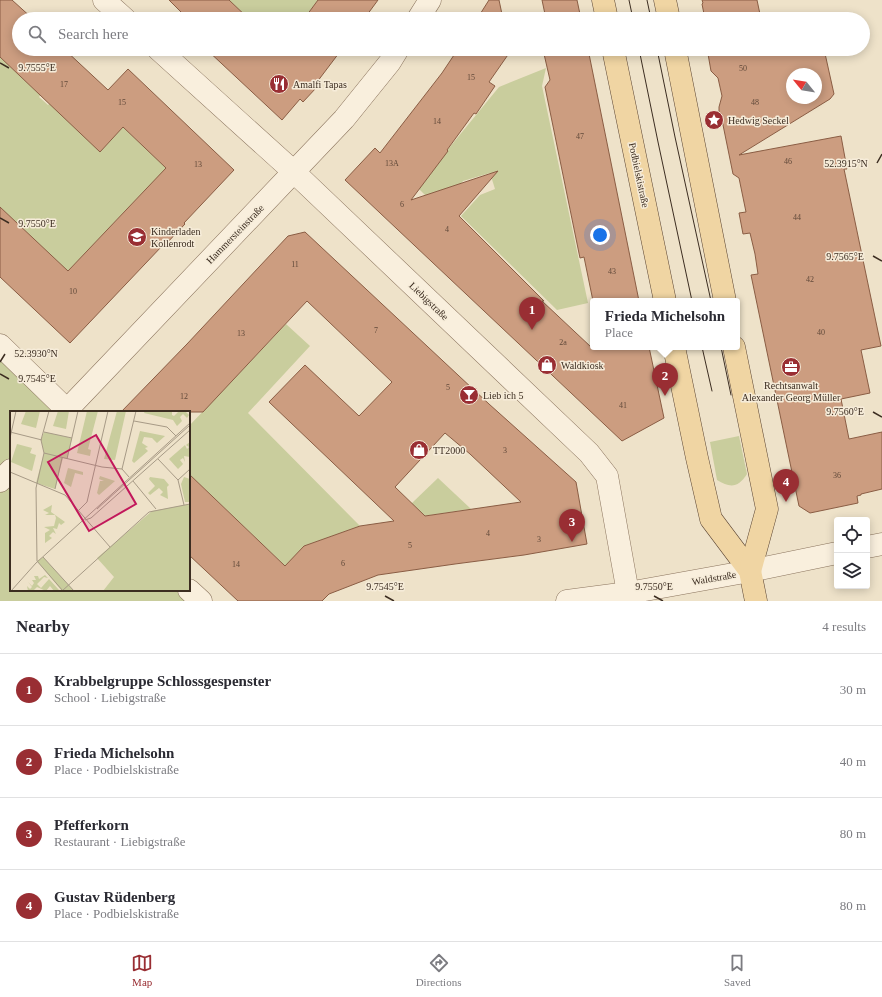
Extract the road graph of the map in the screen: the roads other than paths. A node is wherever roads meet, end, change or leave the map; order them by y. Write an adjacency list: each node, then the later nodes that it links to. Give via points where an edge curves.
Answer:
1 (104, 0): 5 (street)
2 (430, 0): 6 (street)
3 (603, 0): 7 (main road)
4 (665, 0): 8 (main road)
5 (117, 12)
6 (422, 12)
7 (606, 12)
8 (668, 12)
9 (166, 56): 13 (street, Liebigstraße)
10 (394, 56): 13 (street, Hammersteinstraße, via 344,119)
11 (614, 56): 14 (main road, Podbielskistraße)
12 (676, 56): 15 (main road)
13 (294, 172): 19 (street, Hammersteinstraße); 27 (street, Liebigstraße, via 589,453 607,476)
14 (664, 298)
15 (724, 298)
16 (0, 345): 19 (street)
17 (675, 350): 25 (main road, via 711,519)
18 (735, 350): 25 (main road, via 767,509)
19 (66, 411)
20 (10, 471): 21 (street)
21 (0, 481)
22 (882, 544): 23 (street)
23 (870, 546)
24 (834, 554): 25 (street, Waldstraße)
25 (750, 572): 27 (street, Waldstraße); 30 (main road)
26 (190, 591): 28 (street)
27 (628, 593): 29 (street, Waldstraße)
28 (201, 601)
29 (567, 601)
30 (756, 601)

